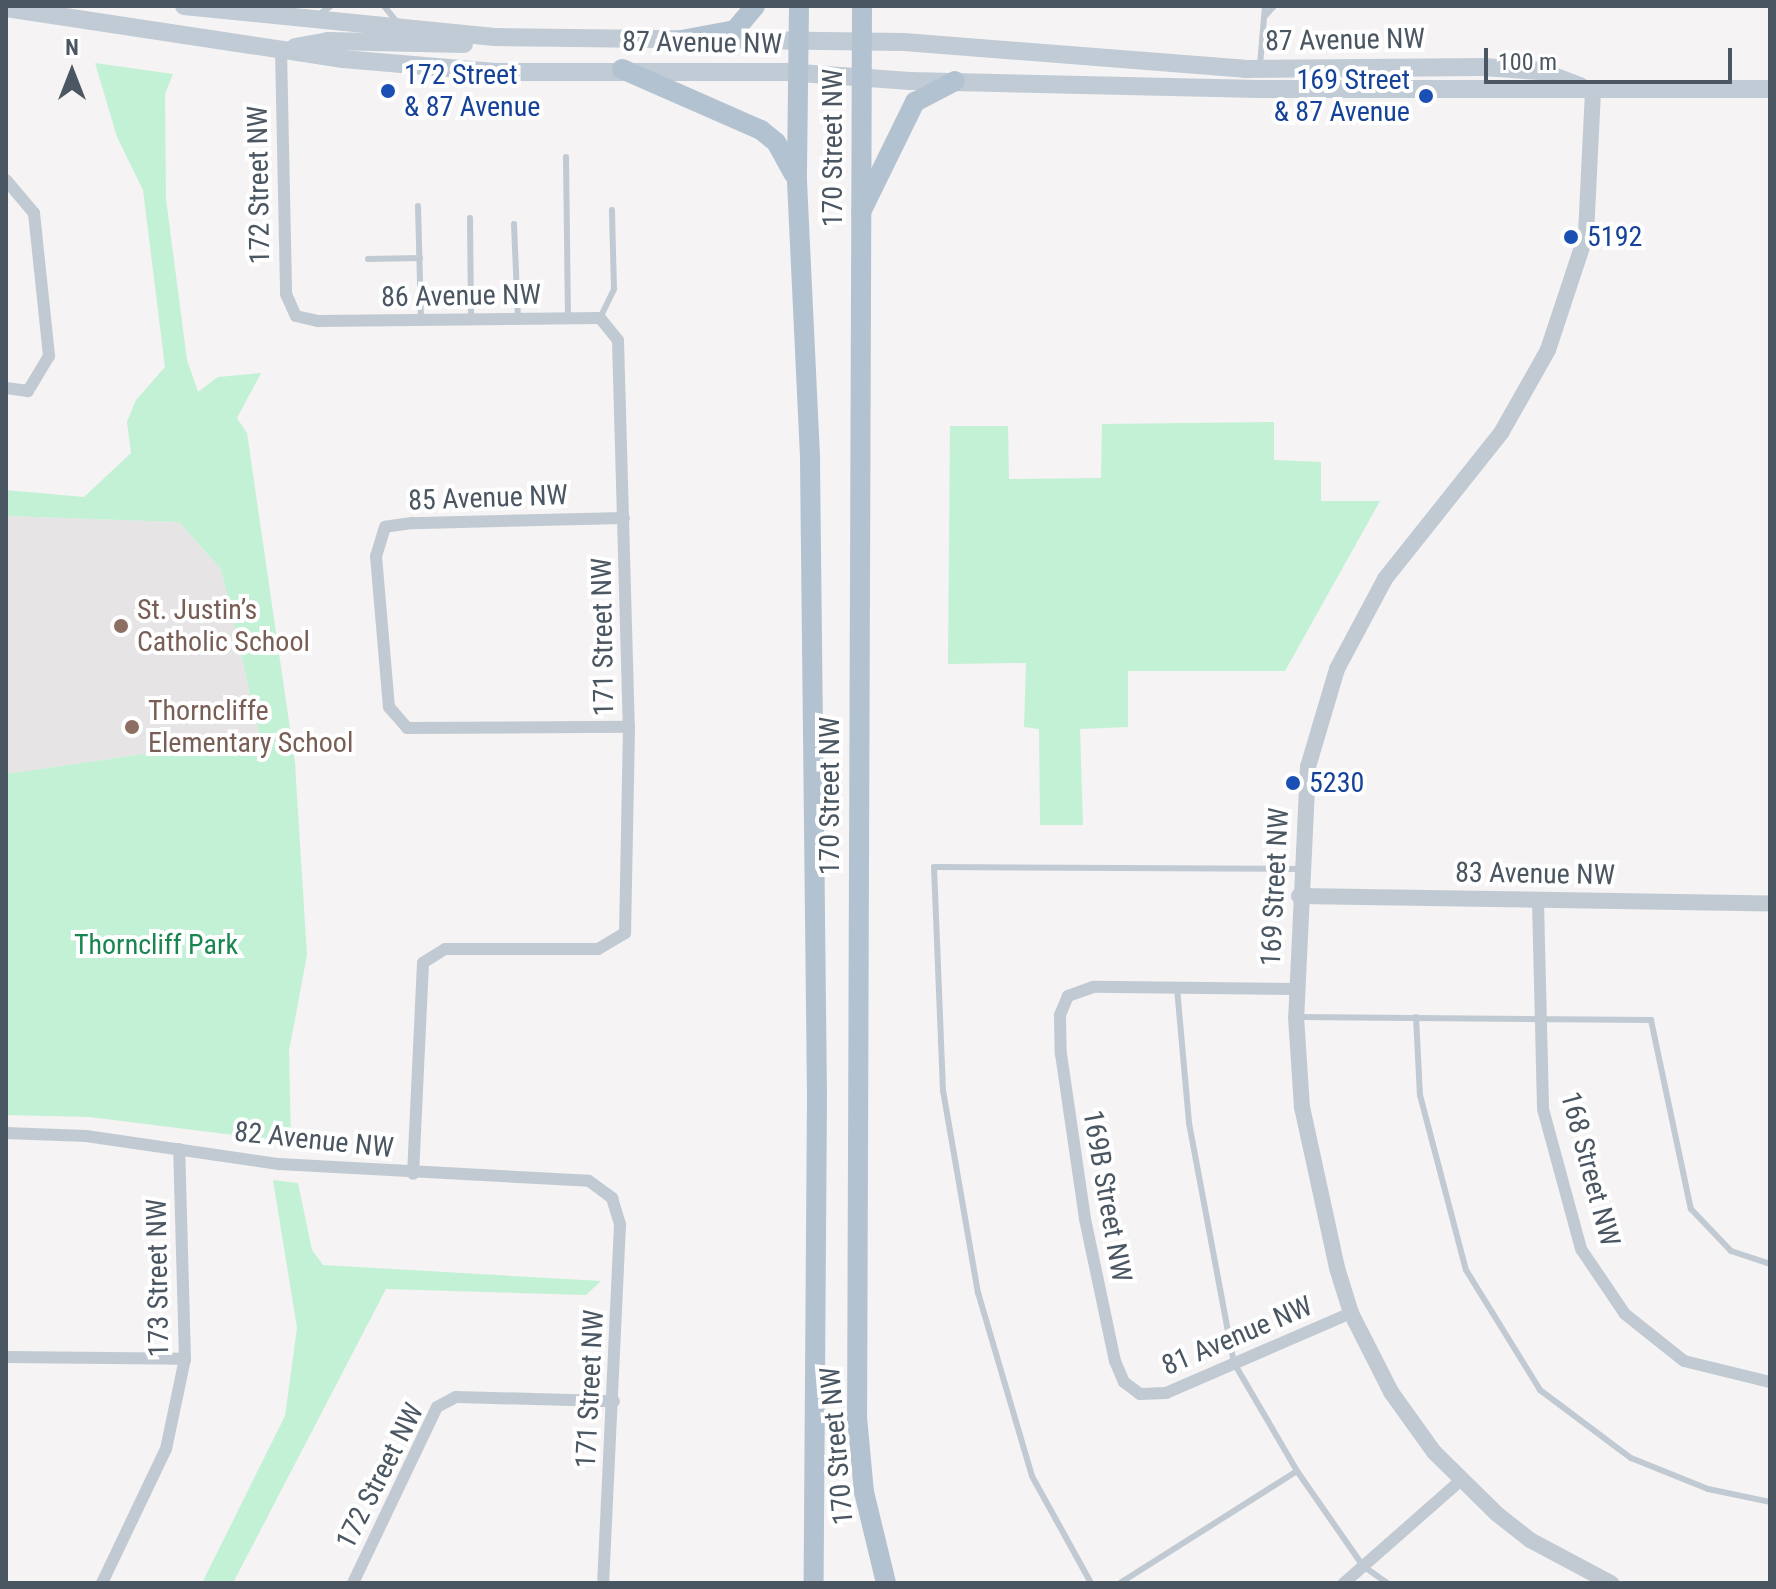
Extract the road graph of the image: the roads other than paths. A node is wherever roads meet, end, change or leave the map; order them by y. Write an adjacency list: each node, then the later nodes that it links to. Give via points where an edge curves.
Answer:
1 (184, 6): 11 (main road, 87 Avenue NW)
2 (331, 6): 11 (lane)
3 (384, 6): 12 (lane)
4 (755, 6): 14 (main road, via 735,30)
5 (799, 6): 15 (main road, 170 Street NW)
6 (862, 6): 16 (main road, 170 Street NW)
7 (1265, 6): 10 (lane)
8 (1274, 6): 10 (lane)
9 (10, 8): 17 (main road, 87 Avenue NW)
10 (1266, 15): 19 (lane)
11 (307, 22): 12 (main road, 87 Avenue NW)
12 (405, 31): 13 (main road, 87 Avenue NW)
13 (494, 37): 14 (main road, 87 Avenue NW); 17 (main road, via 458,46 328,41)
14 (676, 41): 15 (main road, 87 Avenue NW)
15 (798, 42): 16 (main road, 87 Avenue NW); 20 (main road, 170 Street NW)
16 (862, 42): 19 (main road, 87 Avenue NW, via 1049,50); 21 (main road, 170 Street NW)
17 (281, 50): 18 (main road, 87 Avenue NW, via 495,72); 36 (street, 172 Street NW, via 286,294)
18 (622, 69): 20 (main road, 87 Avenue NW); 28 (main road, via 761,130 789,159)
19 (1260, 69): 23 (lane); 25 (main road, 87 Avenue NW, via 1483,67 1540,71)
20 (798, 73): 21 (main road, 87 Avenue NW); 28 (main road, 170 Street NW)
21 (862, 79): 22 (main road, 87 Avenue NW); 31 (main road, 170 Street NW)
22 (955, 81): 23 (main road, 87 Avenue NW); 31 (main road, via 915,102)
23 (1259, 89): 25 (main road, 87 Avenue NW)
24 (1770, 89): 25 (main road, 87 Avenue NW)
25 (1593, 91): 45 (street, 169 Street NW, via 1586,235 1548,350 1501,433 1385,579 1337,669 1308,767)
26 (566, 157): 40 (lane)
27 (6, 180): 42 (street, via 34,213 49,356 28,391)
28 (797, 181): 73 (main road, 170 Street NW, via 810,493)
29 (418, 206): 34 (lane)
30 (612, 210): 37 (lane, via 614,289)
31 (861, 212): 74 (main road, 170 Street NW, via 857,1417 864,1492)
32 (470, 218): 38 (lane)
33 (514, 224): 39 (lane)
34 (420, 258): 35 (lane); 41 (lane)
35 (368, 259)
36 (296, 316): 41 (street, 86 Avenue NW, via 318,321)
37 (600, 318): 40 (street, 86 Avenue NW); 43 (street, 171 Street NW, via 618,340)
38 (471, 319): 39 (street, 86 Avenue NW); 41 (street, 86 Avenue NW)
39 (518, 319): 40 (street, 86 Avenue NW)
40 (568, 319)
41 (421, 320)
42 (6, 388)
43 (624, 518): 44 (street, 171 Street NW); 44 (street, 85 Avenue NW, via 385,527 376,556 389,707 407,728)
44 (629, 727): 56 (street, 171 Street NW, via 625,933 598,949 445,949 423,963)
45 (1300, 869): 46 (street, 169 Street NW); 75 (lane, via 934,867 943,1091 978,1293 1032,1476)
46 (1299, 896): 47 (street, 83 Avenue NW); 50 (street, 169 Street NW)
47 (1538, 902): 48 (street, 83 Avenue NW); 53 (street, 168 Street NW)
48 (1770, 903)
49 (1177, 988): 50 (street); 62 (lane, via 1189,1123); 64 (street, 169B Street NW, via 1093,987 1068,996 1060,1015 1085,1219 1115,1361 1124,1382)
50 (1296, 989): 51 (street, 169 Street NW)
51 (1296, 1017): 52 (lane); 59 (street, 169 Street NW, via 1310,1156)
52 (1416, 1017): 53 (lane); 68 (lane, via 1420,1095 1466,1270 1540,1390 1631,1458 1708,1489)
53 (1541, 1017): 58 (lane, via 1651,1020 1691,1209 1731,1251); 63 (street, 168 Street NW, via 1543,1109 1581,1249 1625,1314 1684,1361)
54 (6, 1133): 55 (street, 82 Avenue NW, via 86,1136)
55 (179, 1149): 56 (street, 82 Avenue NW); 61 (street, 173 Street NW)
56 (413, 1174): 57 (street, 82 Avenue NW, via 589,1181)
57 (612, 1198): 65 (street, 171 Street NW, via 620,1225)
58 (1770, 1264)
59 (1351, 1313): 62 (street, 81 Avenue NW); 67 (street, 169 Street NW, via 1391,1392)
60 (6, 1357): 61 (street)
61 (185, 1359): 70 (street, 173 Street NW, via 166,1449)
62 (1234, 1363): 64 (street, 81 Avenue NW, via 1159,1395); 66 (lane)
63 (1770, 1382)
64 (1140, 1394)
65 (614, 1401): 71 (street, 172 Street NW, via 456,1397 437,1407); 72 (street, 171 Street NW)
66 (1297, 1471): 69 (lane); 76 (lane)
67 (1460, 1481): 69 (street); 79 (street, 169 Street NW, via 1530,1540)
68 (1770, 1502)
69 (1363, 1566): 77 (street); 78 (lane)
70 (102, 1583)
71 (353, 1583)
72 (603, 1583)
73 (814, 1583)
74 (886, 1583)
75 (1091, 1583)
76 (1120, 1583)
77 (1344, 1583)
78 (1387, 1583)
79 (1611, 1583)

